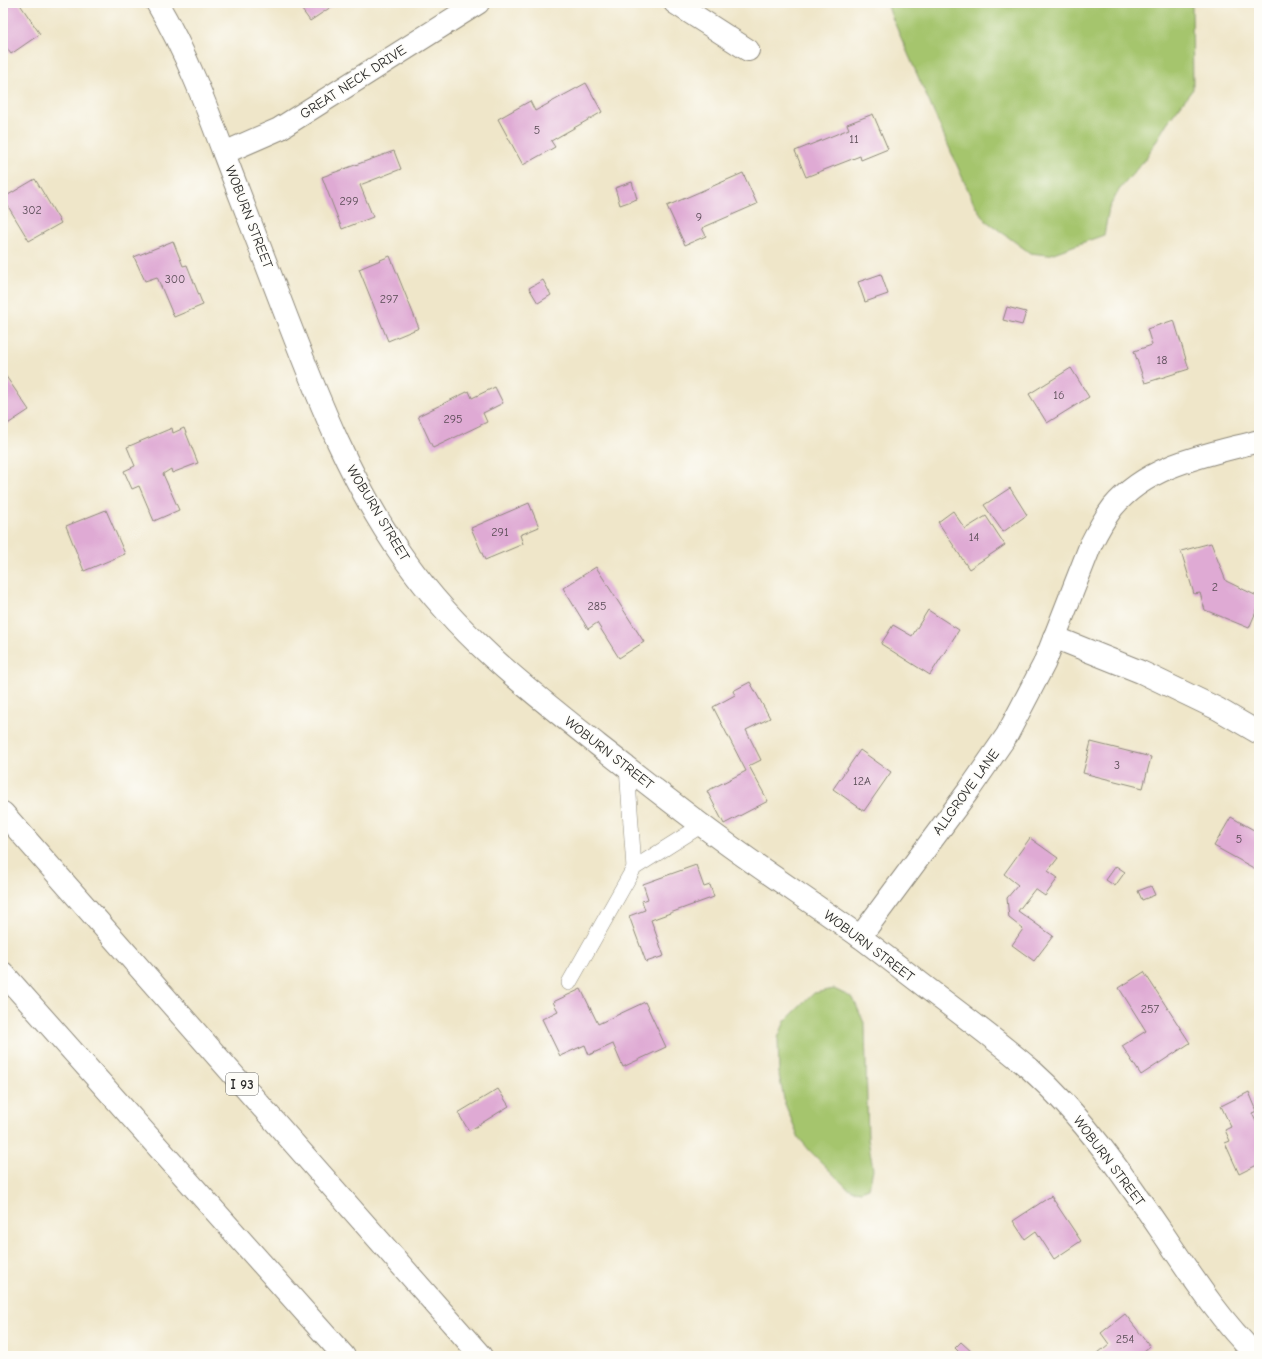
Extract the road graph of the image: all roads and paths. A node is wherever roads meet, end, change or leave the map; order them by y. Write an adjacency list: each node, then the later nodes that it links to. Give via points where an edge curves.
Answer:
1 (157, 3): 5 (main road, WOBURN STREET, via 185,56)
2 (478, 3): 5 (main road, GREAT NECK DRIVE, via 279,129)
3 (676, 3): 4 (main road)
4 (748, 50)
5 (224, 153): 9 (main road, WOBURN STREET, via 334,434 386,533 444,609 480,646 528,689)
6 (1259, 441): 7 (main road, ALLGROVE LANE, via 1163,469 1127,492 1097,532)
7 (1054, 637): 8 (main road, via 1141,672 1218,709); 13 (main road, ALLGROVE LANE, via 1044,664 1007,735)
8 (1259, 733)
9 (627, 767): 11 (main road, WOBURN STREET); 12 (lane)
10 (3, 813): 17 (main road, I 93)
11 (702, 825): 12 (lane); 13 (main road, WOBURN STREET)
12 (634, 868): 15 (lane)
13 (860, 937): 18 (main road, WOBURN STREET, via 1004,1047 1054,1092 1090,1133 1132,1188 1214,1308)
14 (3, 973): 16 (main road)
15 (569, 983)
16 (344, 1356)
17 (481, 1356)
18 (1257, 1356)

